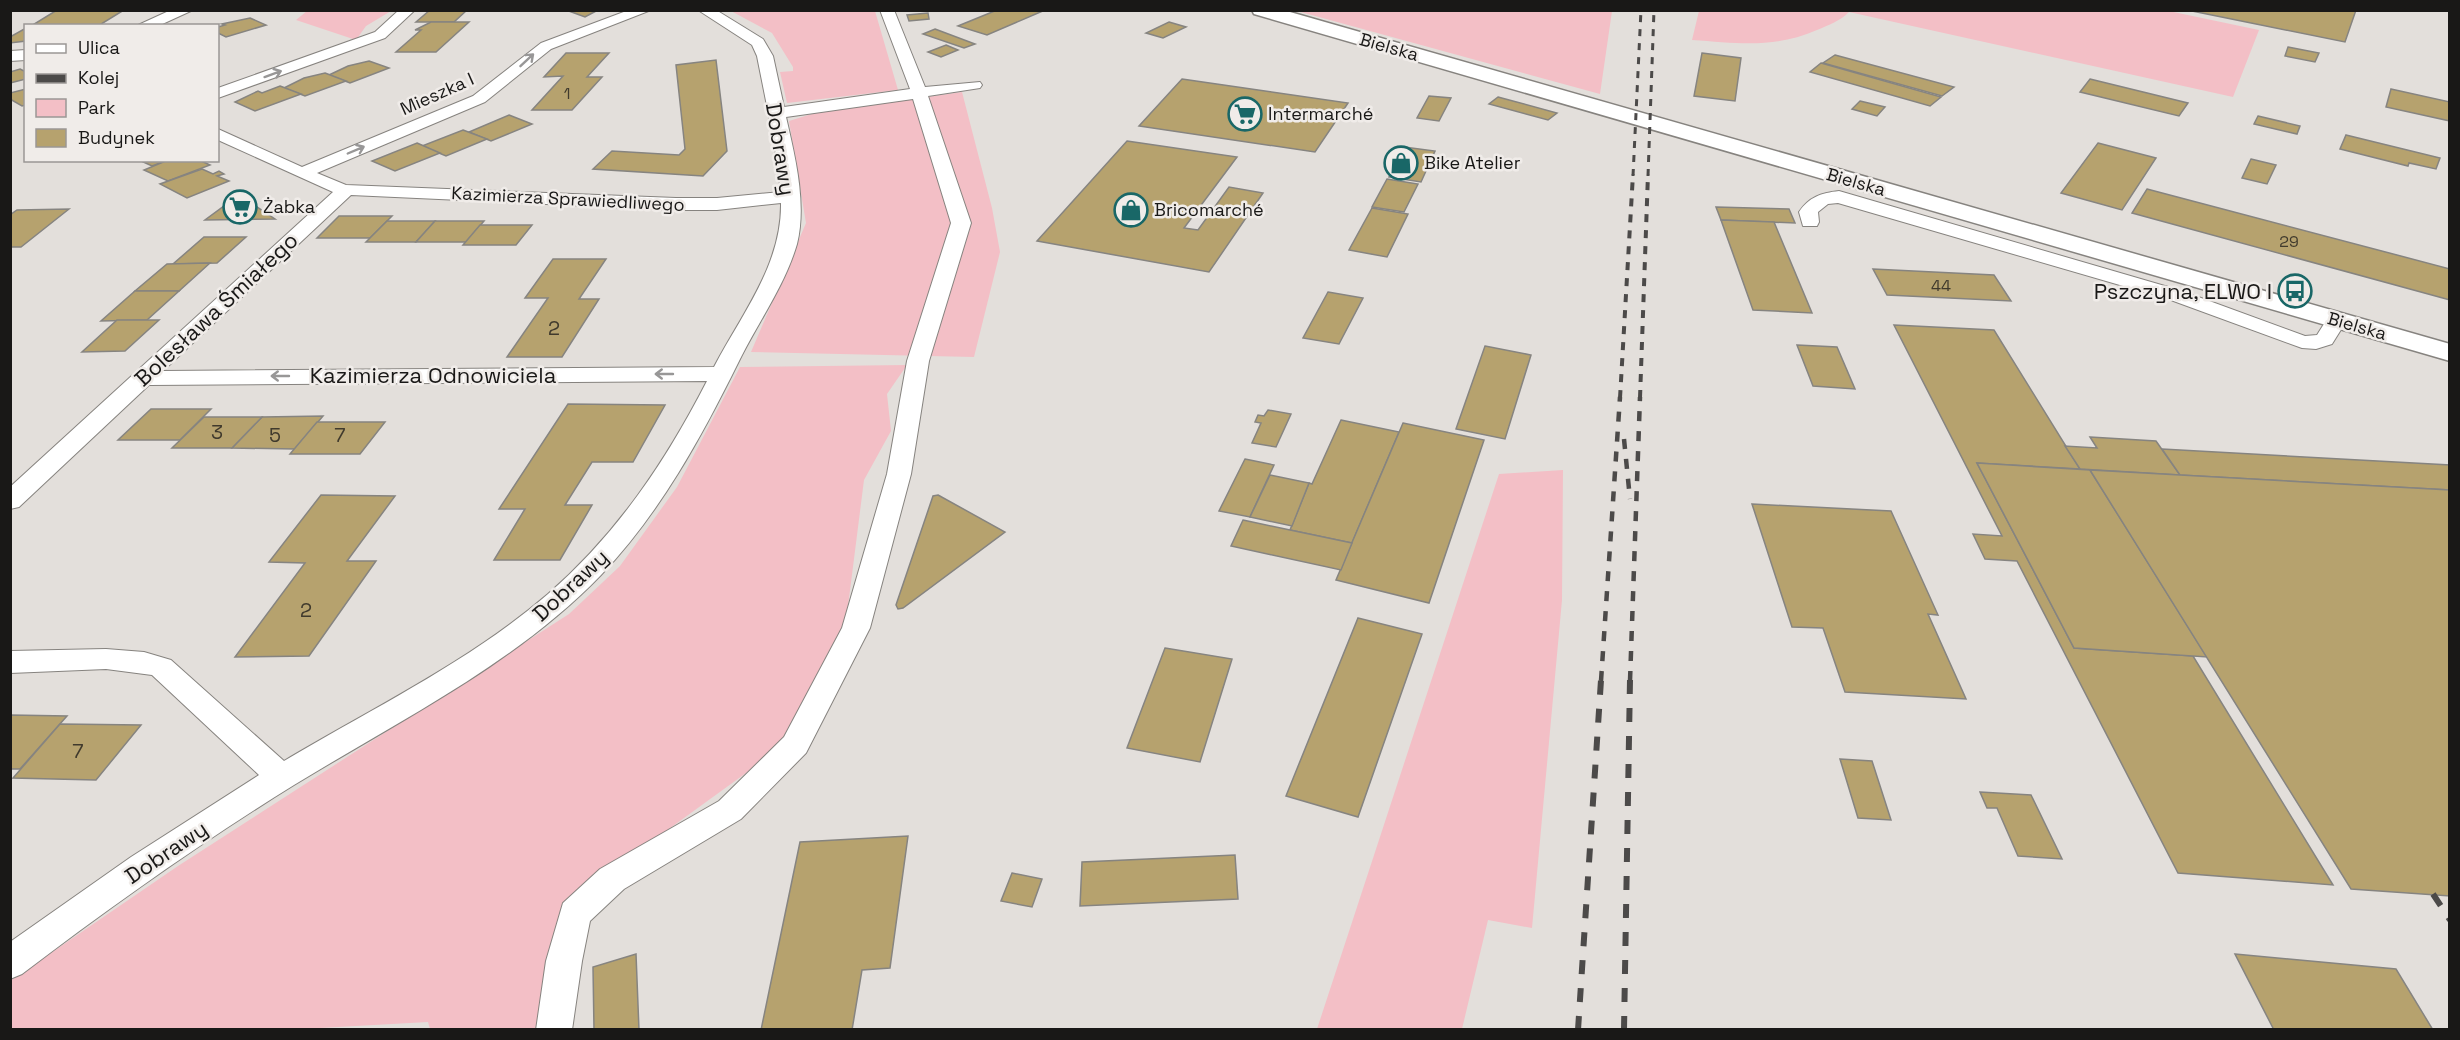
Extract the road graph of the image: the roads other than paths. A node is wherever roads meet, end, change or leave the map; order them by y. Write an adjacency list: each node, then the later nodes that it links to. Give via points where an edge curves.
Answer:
1 (186, 10): 7 (street)
2 (408, 10): 9 (street, one-way to 2, via 380,35)
3 (644, 10): 13 (street, Mieszka I, one-way to 3, via 479,99 546,46)
4 (705, 10): 11 (street, Dobrawy, via 758,42 765,56)
5 (887, 10): 10 (street)
6 (1262, 10): 17 (main road, Bielska)
7 (148, 24)
8 (974, 85): 10 (street)
9 (219, 93)
10 (919, 93): 11 (street); 25 (street, via 961,223 918,361 899,474 856,628 787,753 730,810 612,879 575,914)
11 (776, 113): 15 (street, Dobrawy)
12 (219, 134): 13 (street)
13 (302, 173): 14 (street)
14 (346, 190): 15 (street, Kazimierza Sprawiedliwego, via 676,204); 20 (street, Bolesława Śmiałego)
15 (790, 197): 19 (street, Dobrawy, via 790,229 782,257)
16 (1810, 222): 17 (street, via 1808,212 1814,203 1839,197 2175,295 2302,342 2318,343 2327,338)
17 (2336, 320): 18 (main road, Bielska)
18 (2450, 353)
19 (722, 374): 20 (street, Kazimierza Odnowiciela, one-way to 20); 23 (street, Dobrawy, via 674,465 653,496 598,562 560,598 426,695)
20 (143, 378): 21 (street, Bolesława Śmiałego)
21 (10, 501)
22 (10, 662): 23 (street, via 116,660 145,662 161,668)
23 (281, 777): 24 (street, Dobrawy, via 144,866)
24 (10, 963)
25 (554, 1029)

